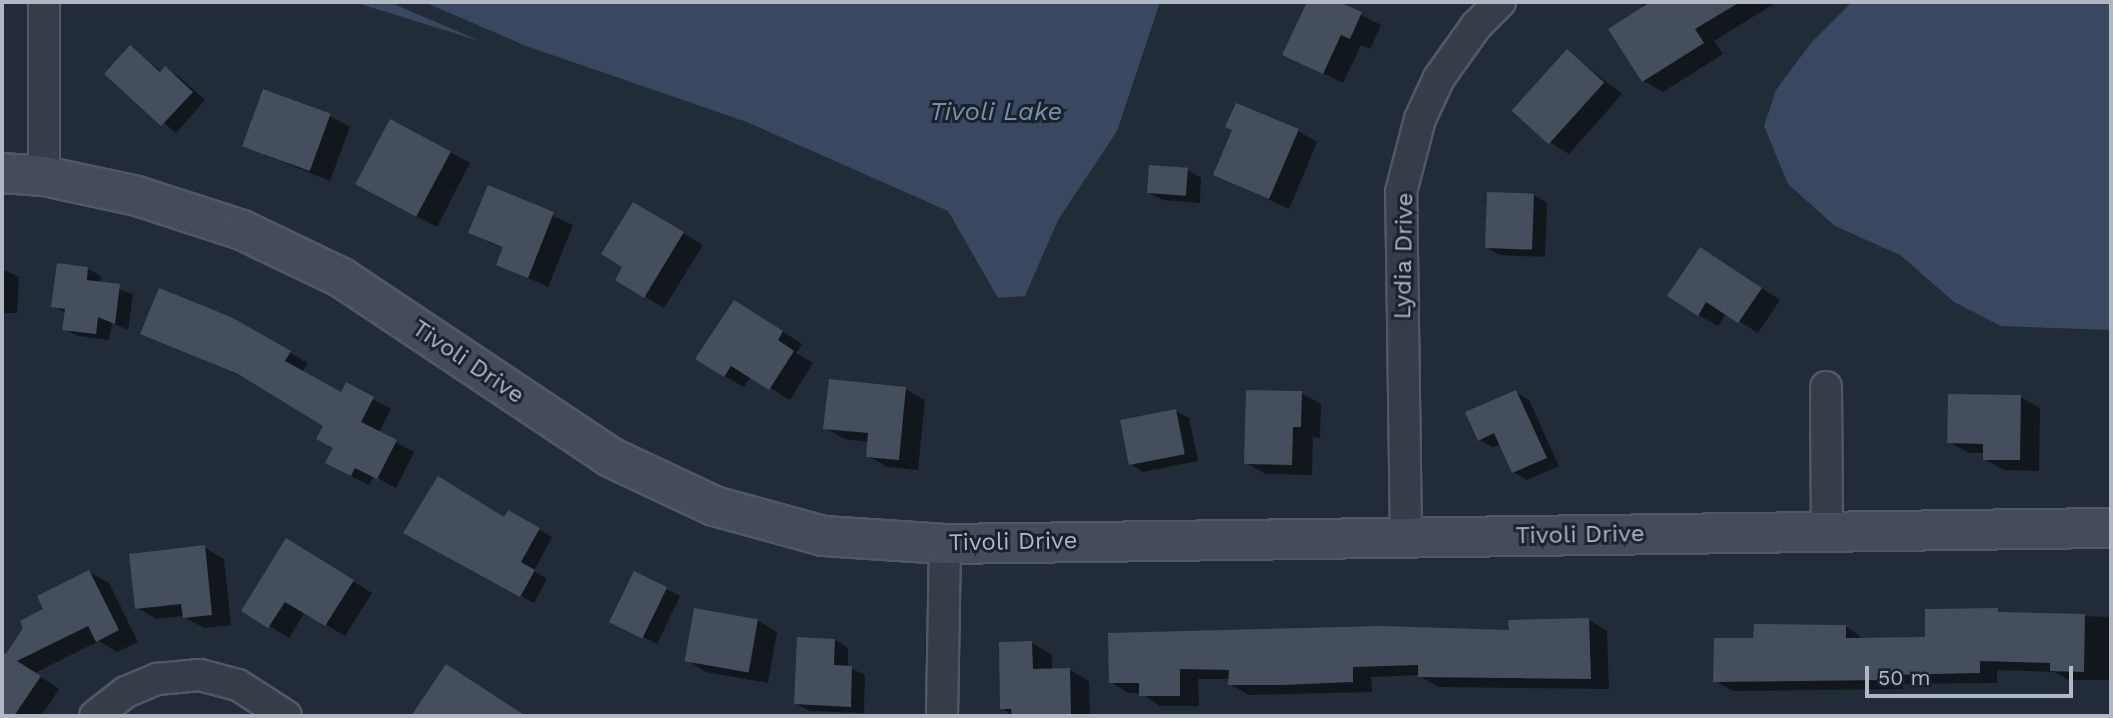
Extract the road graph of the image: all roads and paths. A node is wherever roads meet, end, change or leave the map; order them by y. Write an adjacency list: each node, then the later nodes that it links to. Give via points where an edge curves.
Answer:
1 (44, 2): 4 (street)
2 (1500, 2): 8 (street, Lydia Drive, via 1476,26 1439,78 1420,119 1401,192)
3 (2, 173): 4 (street, Tivoli Drive)
4 (44, 176): 9 (street, Tivoli Drive, via 137,197 242,230 342,278 610,457 714,506 824,536)
5 (1826, 387): 7 (street)
6 (2111, 528): 7 (street, Tivoli Drive)
7 (1827, 533): 8 (street, Tivoli Drive)
8 (1406, 537): 9 (street, Tivoli Drive)
9 (945, 544): 12 (street)
10 (95, 716): 11 (street, via 126,692 157,679 200,675 238,685)
11 (286, 716)
12 (942, 716)

